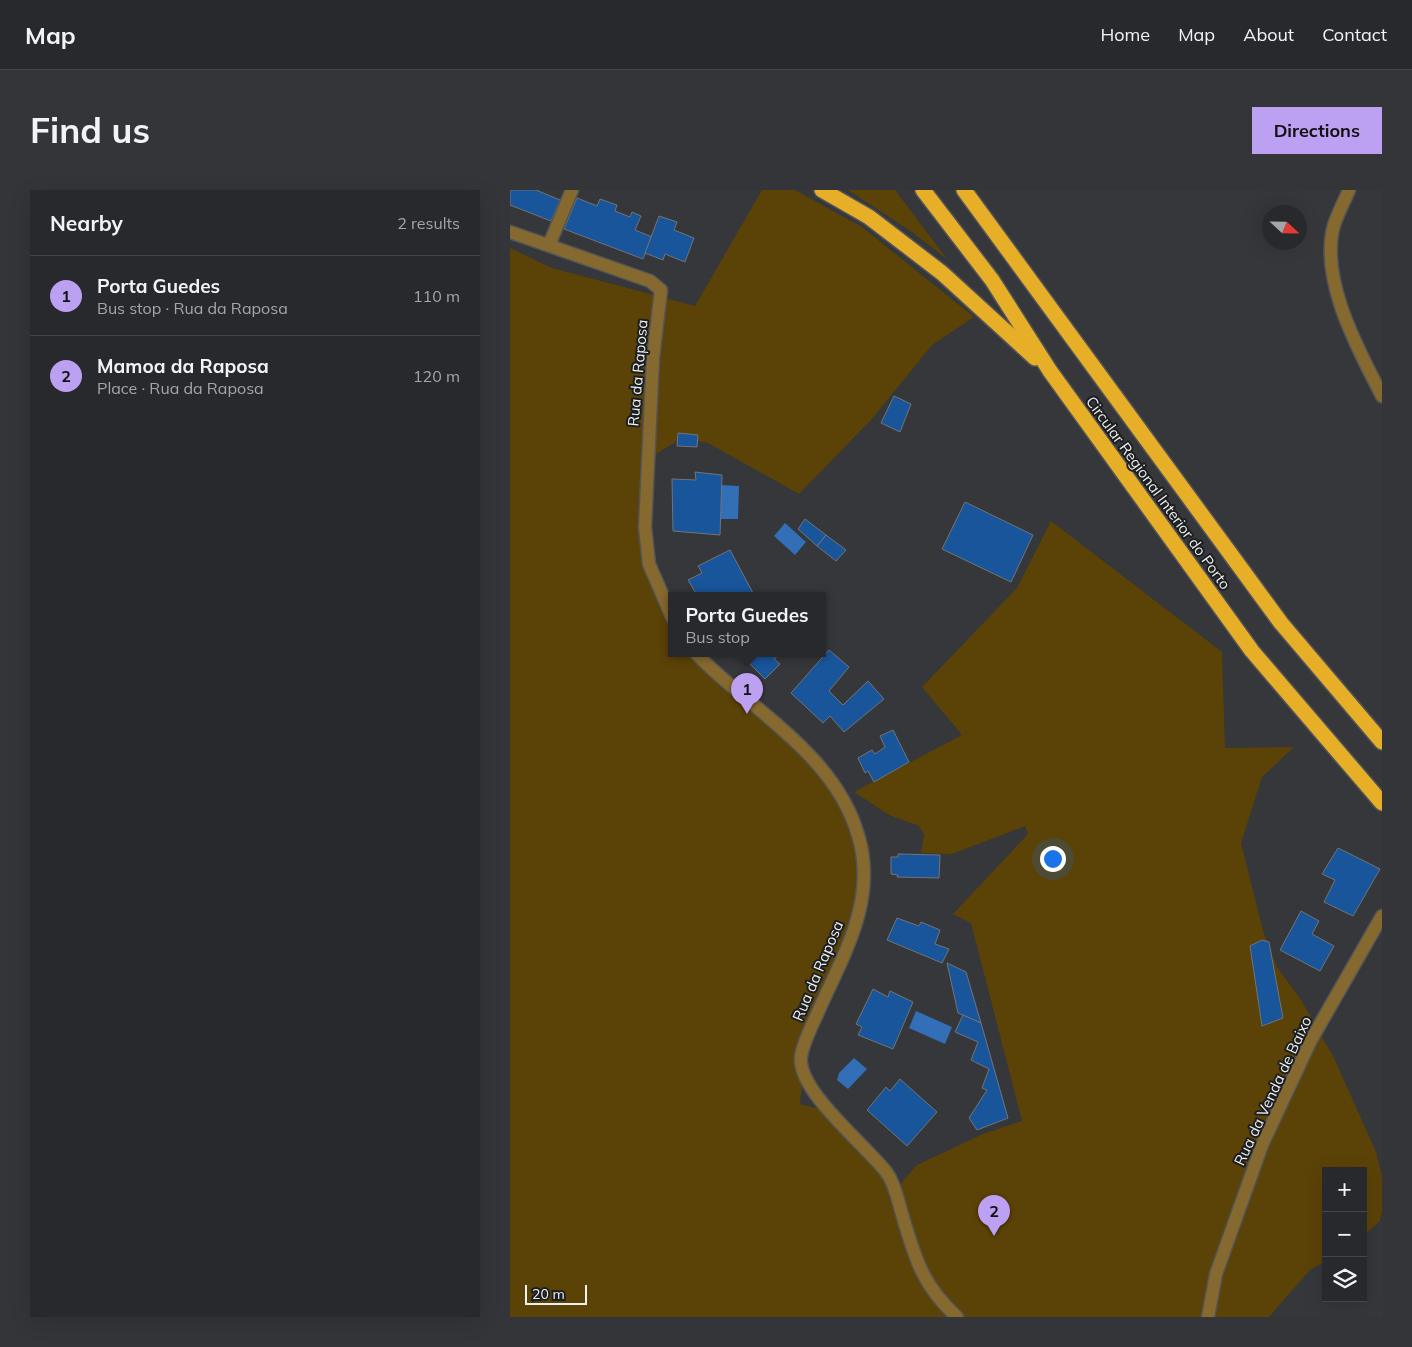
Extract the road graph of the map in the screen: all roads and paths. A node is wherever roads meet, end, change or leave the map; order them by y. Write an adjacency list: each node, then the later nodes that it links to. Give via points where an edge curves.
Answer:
1 (572, 190): 7 (street)
2 (822, 190): 8 (highway, via 869,218 942,273)
3 (923, 190): 8 (highway, Circular Regional Interior do Porto, via 992,280)
4 (964, 190): 12 (highway, Circular Regional Interior do Porto, via 1280,623)
5 (1349, 190): 9 (street, via 1334,226 1331,261 1338,296 1357,346)
6 (510, 232): 7 (street, Rua da Raposa)
7 (550, 245): 10 (street, Rua da Raposa, via 650,281 661,290 653,358 645,527 649,564)
8 (1050, 371): 13 (highway, Circular Regional Interior do Porto, via 1252,651)
9 (1382, 396)
10 (668, 608)
11 (700, 657): 15 (street, Rua da Raposa, via 832,780 858,834 864,866 862,906 846,954 806,1040 801,1058 803,1071 822,1103 888,1174 923,1275 939,1300)
12 (1382, 742)
13 (1382, 803)
14 (1382, 916): 16 (street, Rua da Venda de Baixo, via 1311,1040 1262,1145 1216,1274)
15 (957, 1317)
16 (1208, 1317)

